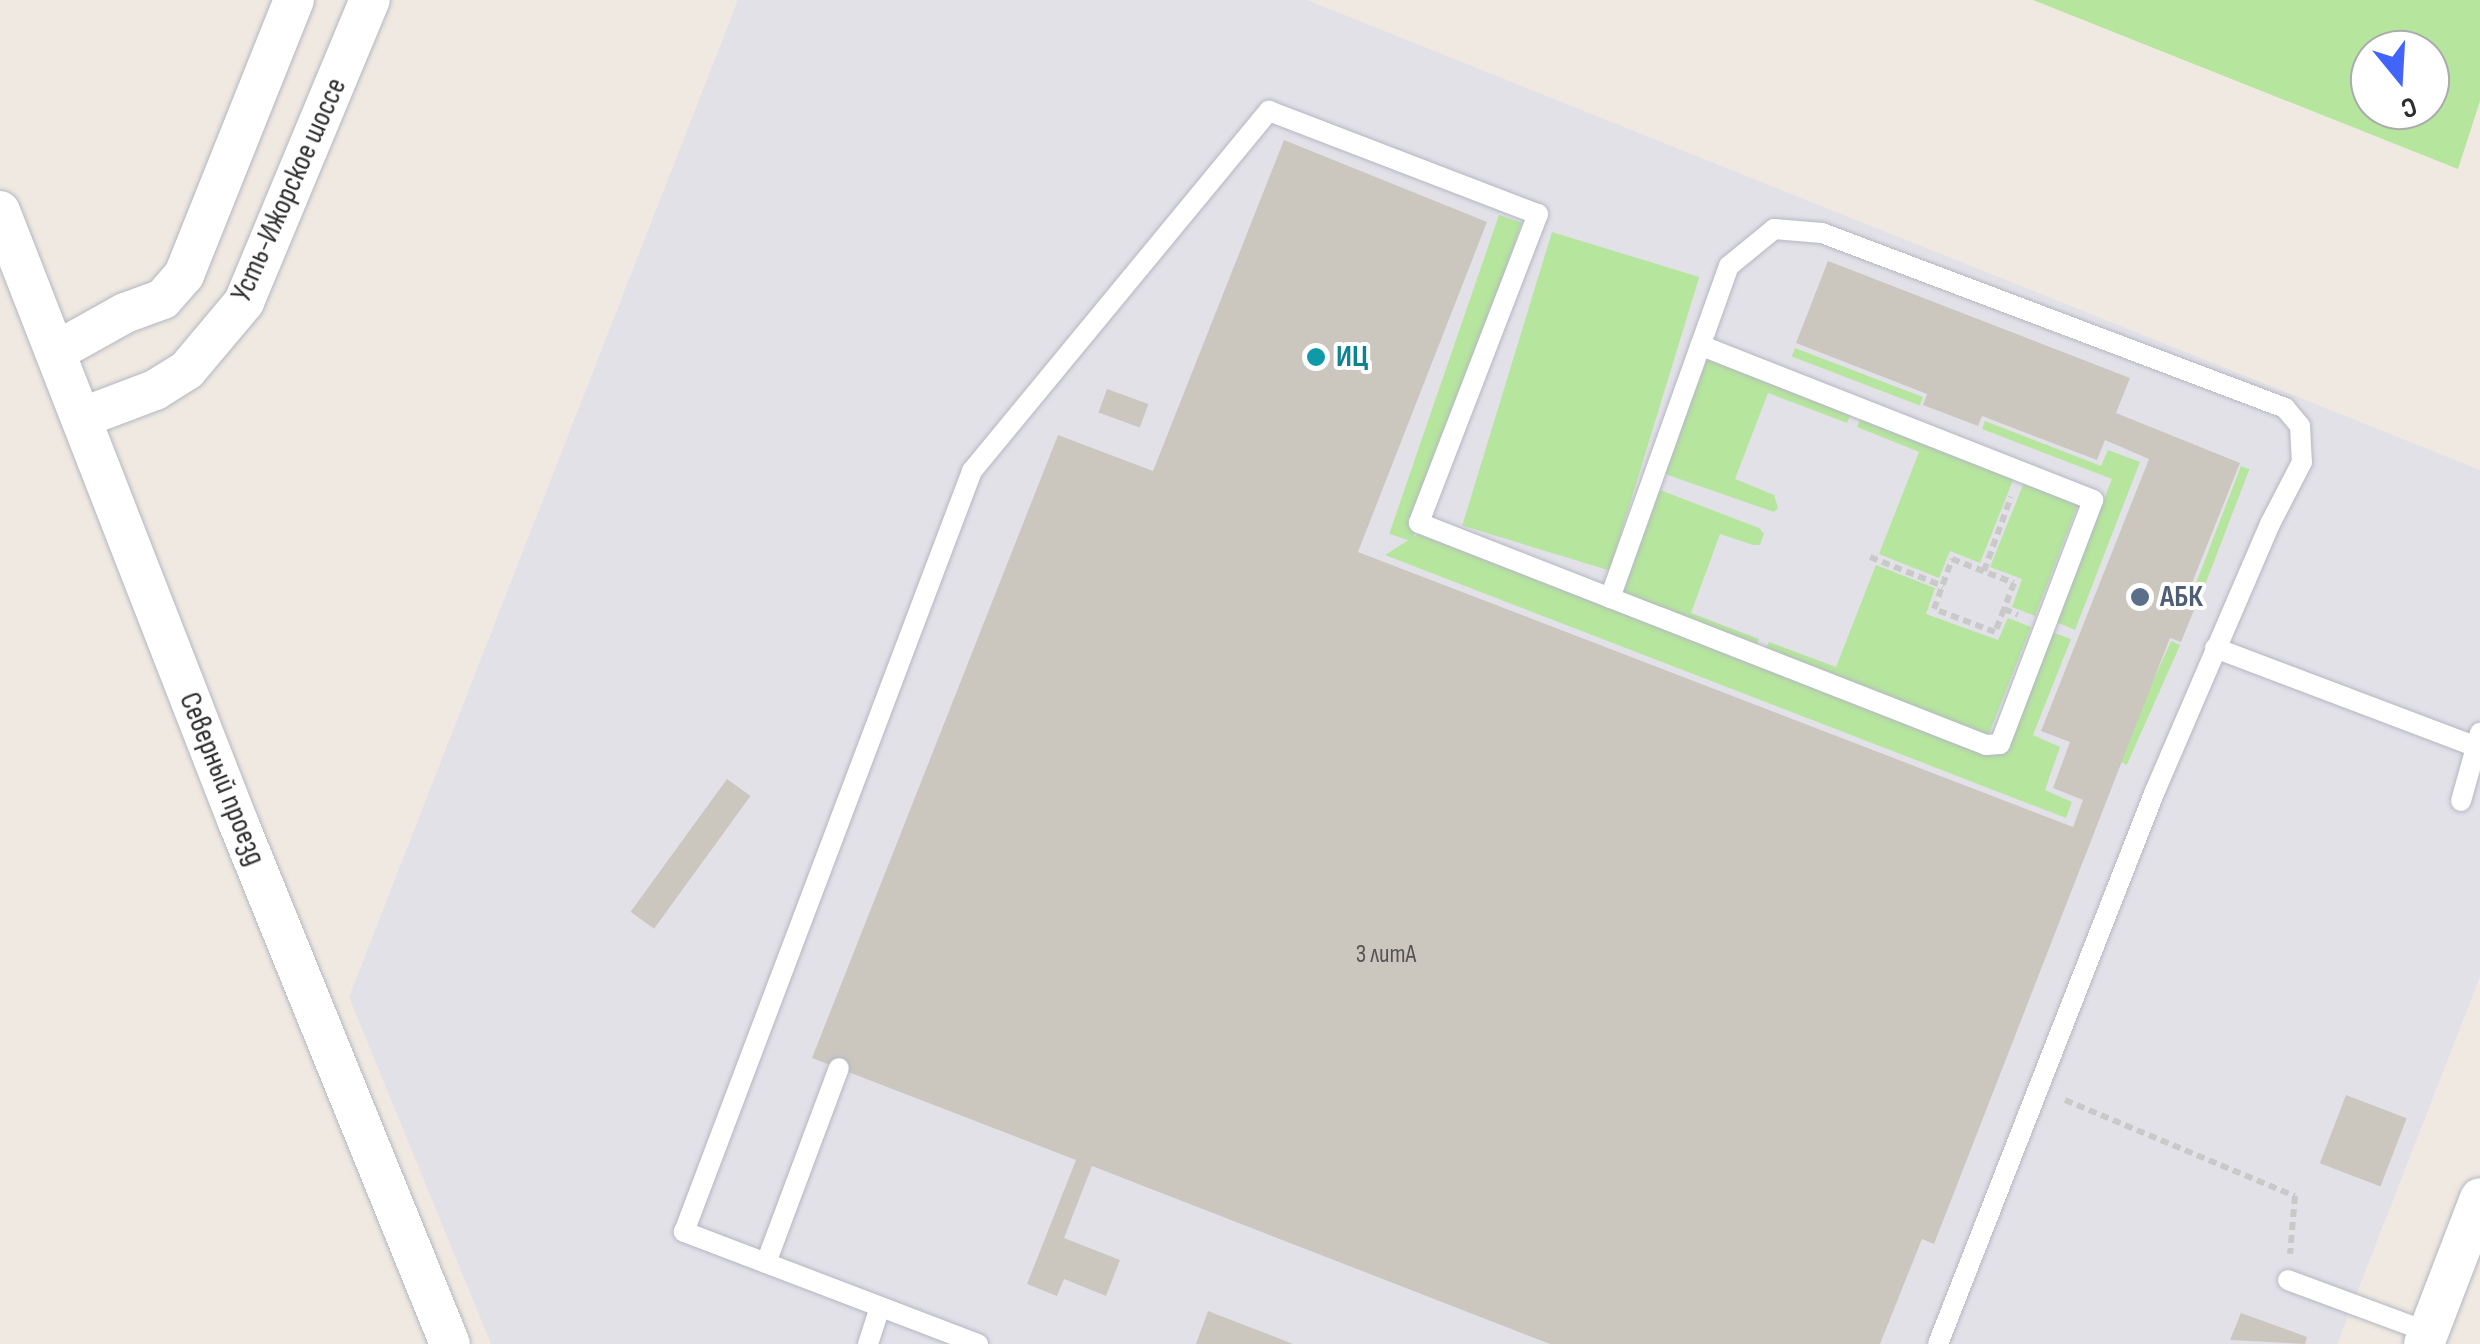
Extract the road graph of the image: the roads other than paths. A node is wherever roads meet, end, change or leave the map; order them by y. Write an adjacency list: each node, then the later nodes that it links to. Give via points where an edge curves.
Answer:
1 (294, 0): 5 (street, Усть-Ижорское шоссе, via 184,275 163,298)
2 (370, 0): 8 (street, Усть-Ижорское шоссе, via 244,302 187,370 155,390)
3 (0, 211): 4 (street, Северный проезд)
4 (33, 295): 5 (street, via 67,312); 7 (street, Северный проезд)
5 (125, 313): 7 (street, Усть-Ижорское шоссе)
6 (1700, 345): 9 (lane); 9 (lane, via 2087,495 2095,504 2000,744 1993,747); 10 (lane, via 1729,266 1774,229 1822,233 2285,408 2300,426 2302,462)
7 (55, 352): 8 (street, Северный проезд)
8 (80, 418): 19 (street, Северный проезд)
9 (1610, 598): 15 (lane, via 1419,523 1538,214 1269,111 972,470 684,1232)
10 (2215, 648): 11 (lane); 22 (lane)
11 (2479, 743): 12 (lane)
12 (2462, 801)
13 (838, 1068): 15 (lane)
14 (2480, 1198): 18 (street)
15 (766, 1262): 17 (lane)
16 (2288, 1280): 18 (lane)
17 (880, 1308): 20 (lane); 21 (lane)
18 (2426, 1338)
19 (450, 1344)
20 (868, 1344)
21 (978, 1344)
22 (1938, 1344)

